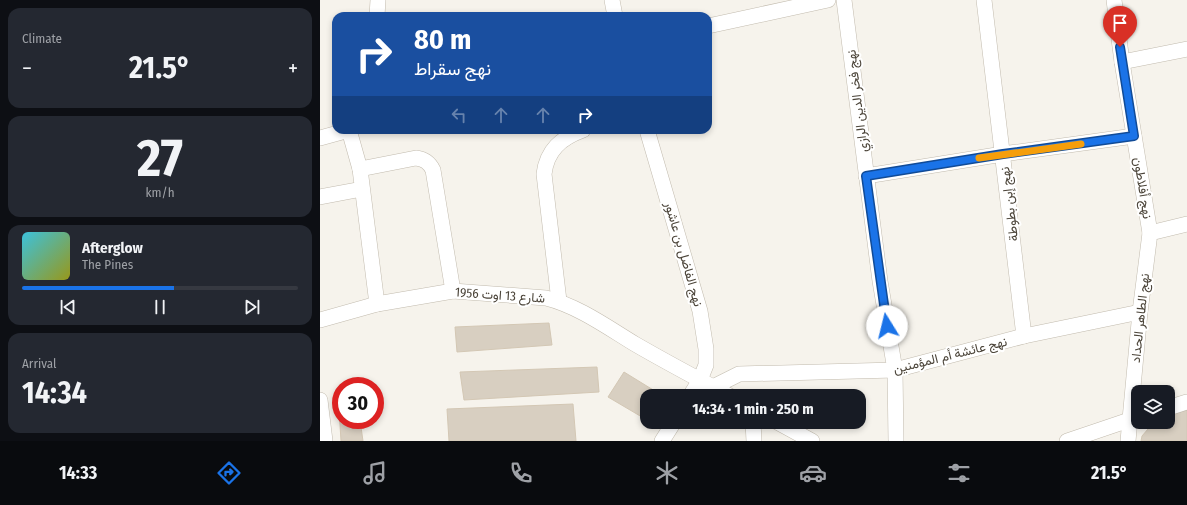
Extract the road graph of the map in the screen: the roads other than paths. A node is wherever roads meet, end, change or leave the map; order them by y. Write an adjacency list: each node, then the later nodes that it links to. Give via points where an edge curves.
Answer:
1 (378, 0): 7 (street)
2 (612, 0): 8 (street)
3 (828, 0): 9 (street)
4 (844, 0): 20 (street, نهج فخر الدين الرازي)
5 (984, 0): 18 (street, نهج إبن بطوطة)
6 (1114, 0): 11 (street, نهج أفلاطون)
7 (377, 12)
8 (614, 12)
9 (712, 25)
10 (1187, 49): 11 (street)
11 (1122, 62): 16 (street, نهج أفلاطون)
12 (334, 134): 17 (street)
13 (350, 134): 19 (street)
14 (572, 134): 26 (street, via 558,144 545,163 544,174)
15 (648, 134): 32 (street, نهج الفاضل بن عاشور, via 700,311 706,349)
16 (1134, 136): 18 (street); 24 (street, نهج أفلاطون)
17 (320, 138)
18 (1003, 154): 20 (street); 30 (street, نهج إبن بطوطة)
19 (360, 169): 21 (street); 25 (street, via 416,158 428,162 433,170)
20 (866, 176): 31 (street, نهج فخر الدين الرازي)
21 (362, 190): 22 (street); 27 (street)
22 (320, 197)
23 (1187, 224): 24 (street)
24 (1150, 233): 28 (street, نهج الطاهر الحداد)
25 (453, 291): 26 (street, شارع 13 اوت 1956); 27 (street, شارع 13 اوت 1956)
26 (559, 301): 32 (street, شارع 13 اوت 1956)
27 (377, 304): 29 (street, شارع 13 اوت 1956)
28 (1140, 312): 30 (street, نهج عائشة أم المؤمنين); 33 (street, نهج الطاهر الحداد)
29 (320, 320)
30 (1024, 336): 31 (street, نهج عائشة أم المؤمنين)
31 (895, 370): 32 (street, نهج عائشة أم المؤمنين, via 739,374); 48 (street, نهج فخر الدين الرازي)
32 (706, 384): 34 (street, نهج الفاضل بن عاشور); 35 (street, شارع 13 اوت 1956)
33 (1136, 385)
34 (699, 389)
35 (716, 389)
36 (320, 400): 45 (street)
37 (1187, 402): 38 (street)
38 (1175, 406)
39 (1131, 419): 49 (street)
40 (670, 429): 46 (street)
41 (753, 429): 47 (street)
42 (789, 429): 44 (street)
43 (1131, 429): 50 (street, نهج الطاهر الحداد)
44 (807, 440)
45 (325, 441)
46 (662, 441)
47 (754, 441)
48 (896, 441)
49 (1066, 441)
50 (1128, 441)

